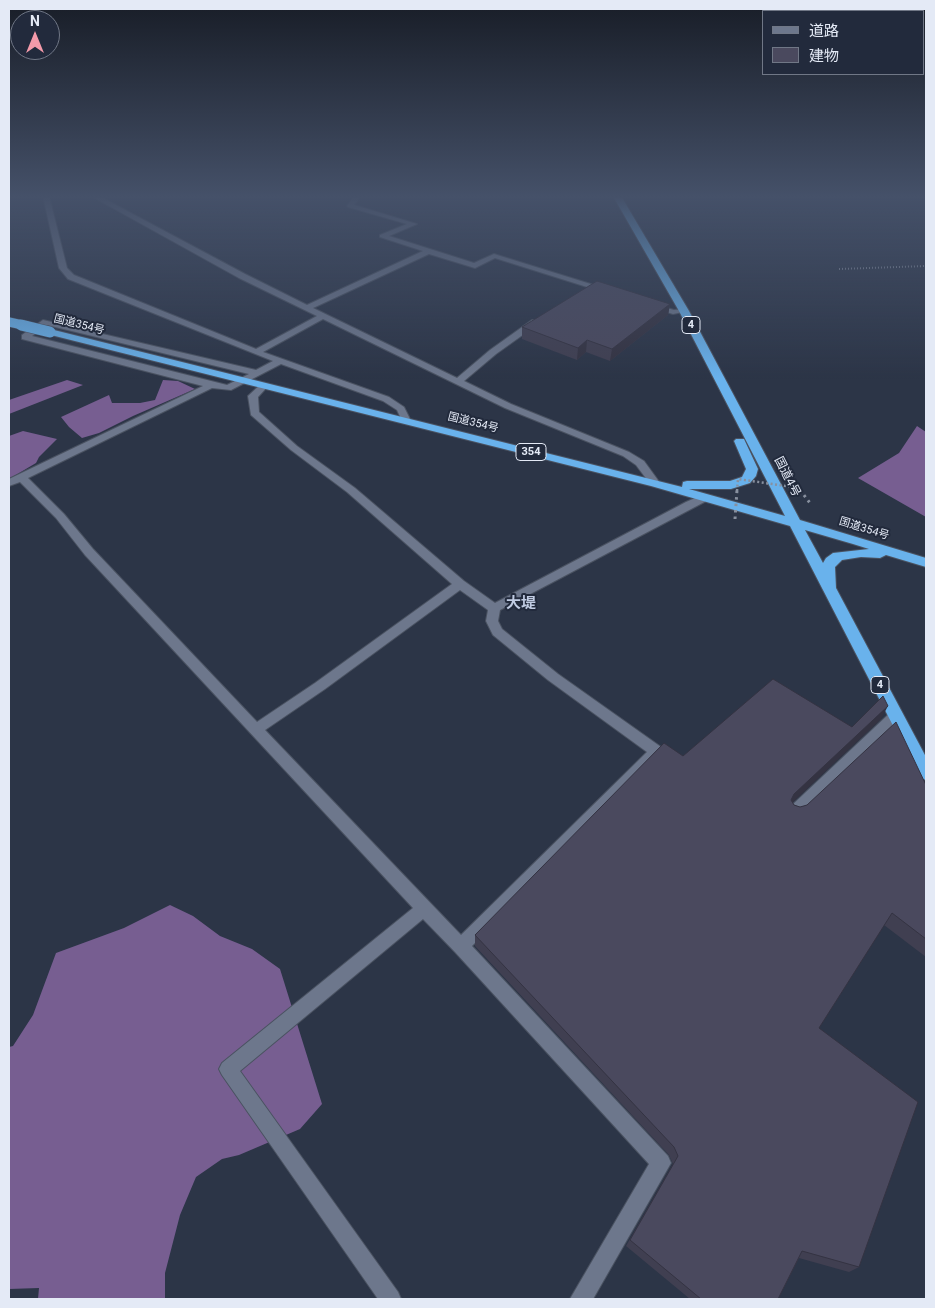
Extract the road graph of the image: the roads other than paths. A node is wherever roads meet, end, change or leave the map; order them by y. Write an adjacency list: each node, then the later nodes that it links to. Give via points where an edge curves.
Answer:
1 (60, 257): 15 (street, via 63,268 71,277 85,284)
2 (207, 257): 10 (street)
3 (416, 257): 10 (street)
4 (444, 257): 5 (street, via 475,266)
5 (492, 257)
6 (497, 257): 8 (street, via 591,289)
7 (653, 257): 11 (highway, 国道4号 / 4)
8 (612, 292)
9 (647, 303): 11 (street, via 673,312)
10 (308, 308): 12 (street)
11 (684, 311): 22 (highway, 国道4号 / 4)
12 (324, 315): 15 (street); 19 (street)
13 (543, 317): 19 (street)
14 (9, 322): 18 (highway, 国道354号 / 354, bridge)
15 (256, 352): 16 (street)
16 (280, 361): 17 (street); 23 (street, via 386,399 401,409)
17 (256, 373): 18 (street); 20 (street, via 46,322 25,336)
18 (242, 380): 20 (street, via 228,388); 21 (highway, 国道354号 / 354)
19 (459, 381): 26 (street, via 508,406 626,454 640,463)
20 (211, 384): 24 (street)
21 (264, 386): 23 (highway, 国道354号 / 354); 30 (street, via 253,396 254,414 351,490)
22 (741, 420): 26 (highway, via 738,436 752,469 746,480 740,484 720,486); 28 (highway, 国道4号 / 4)
23 (406, 421): 26 (highway, 国道354号 / 354)
24 (20, 477): 25 (street); 34 (street, via 60,516 89,552)
25 (9, 483)
26 (655, 483): 27 (highway, 国道354号 / 354)
27 (706, 497): 28 (highway, 国道354号 / 354); 32 (street)
28 (793, 522): 29 (highway, 国道354号 / 354); 31 (highway, 国道4号 / 4)
29 (924, 562): 31 (highway, via 861,552 838,556 828,567)
30 (460, 584): 32 (street); 34 (street)
31 (833, 597): 33 (highway, 国道4号 / 4)
32 (494, 608): 38 (street, via 492,621 497,632 656,751)
33 (896, 716): 35 (highway, 国道4号 / 4); 36 (street)
34 (256, 729): 37 (street)
35 (926, 773)
36 (794, 812)
37 (424, 910): 38 (street); 39 (street, via 228,1069)
38 (462, 946): 40 (street, via 660,1163)
39 (391, 1299)
40 (581, 1299)

